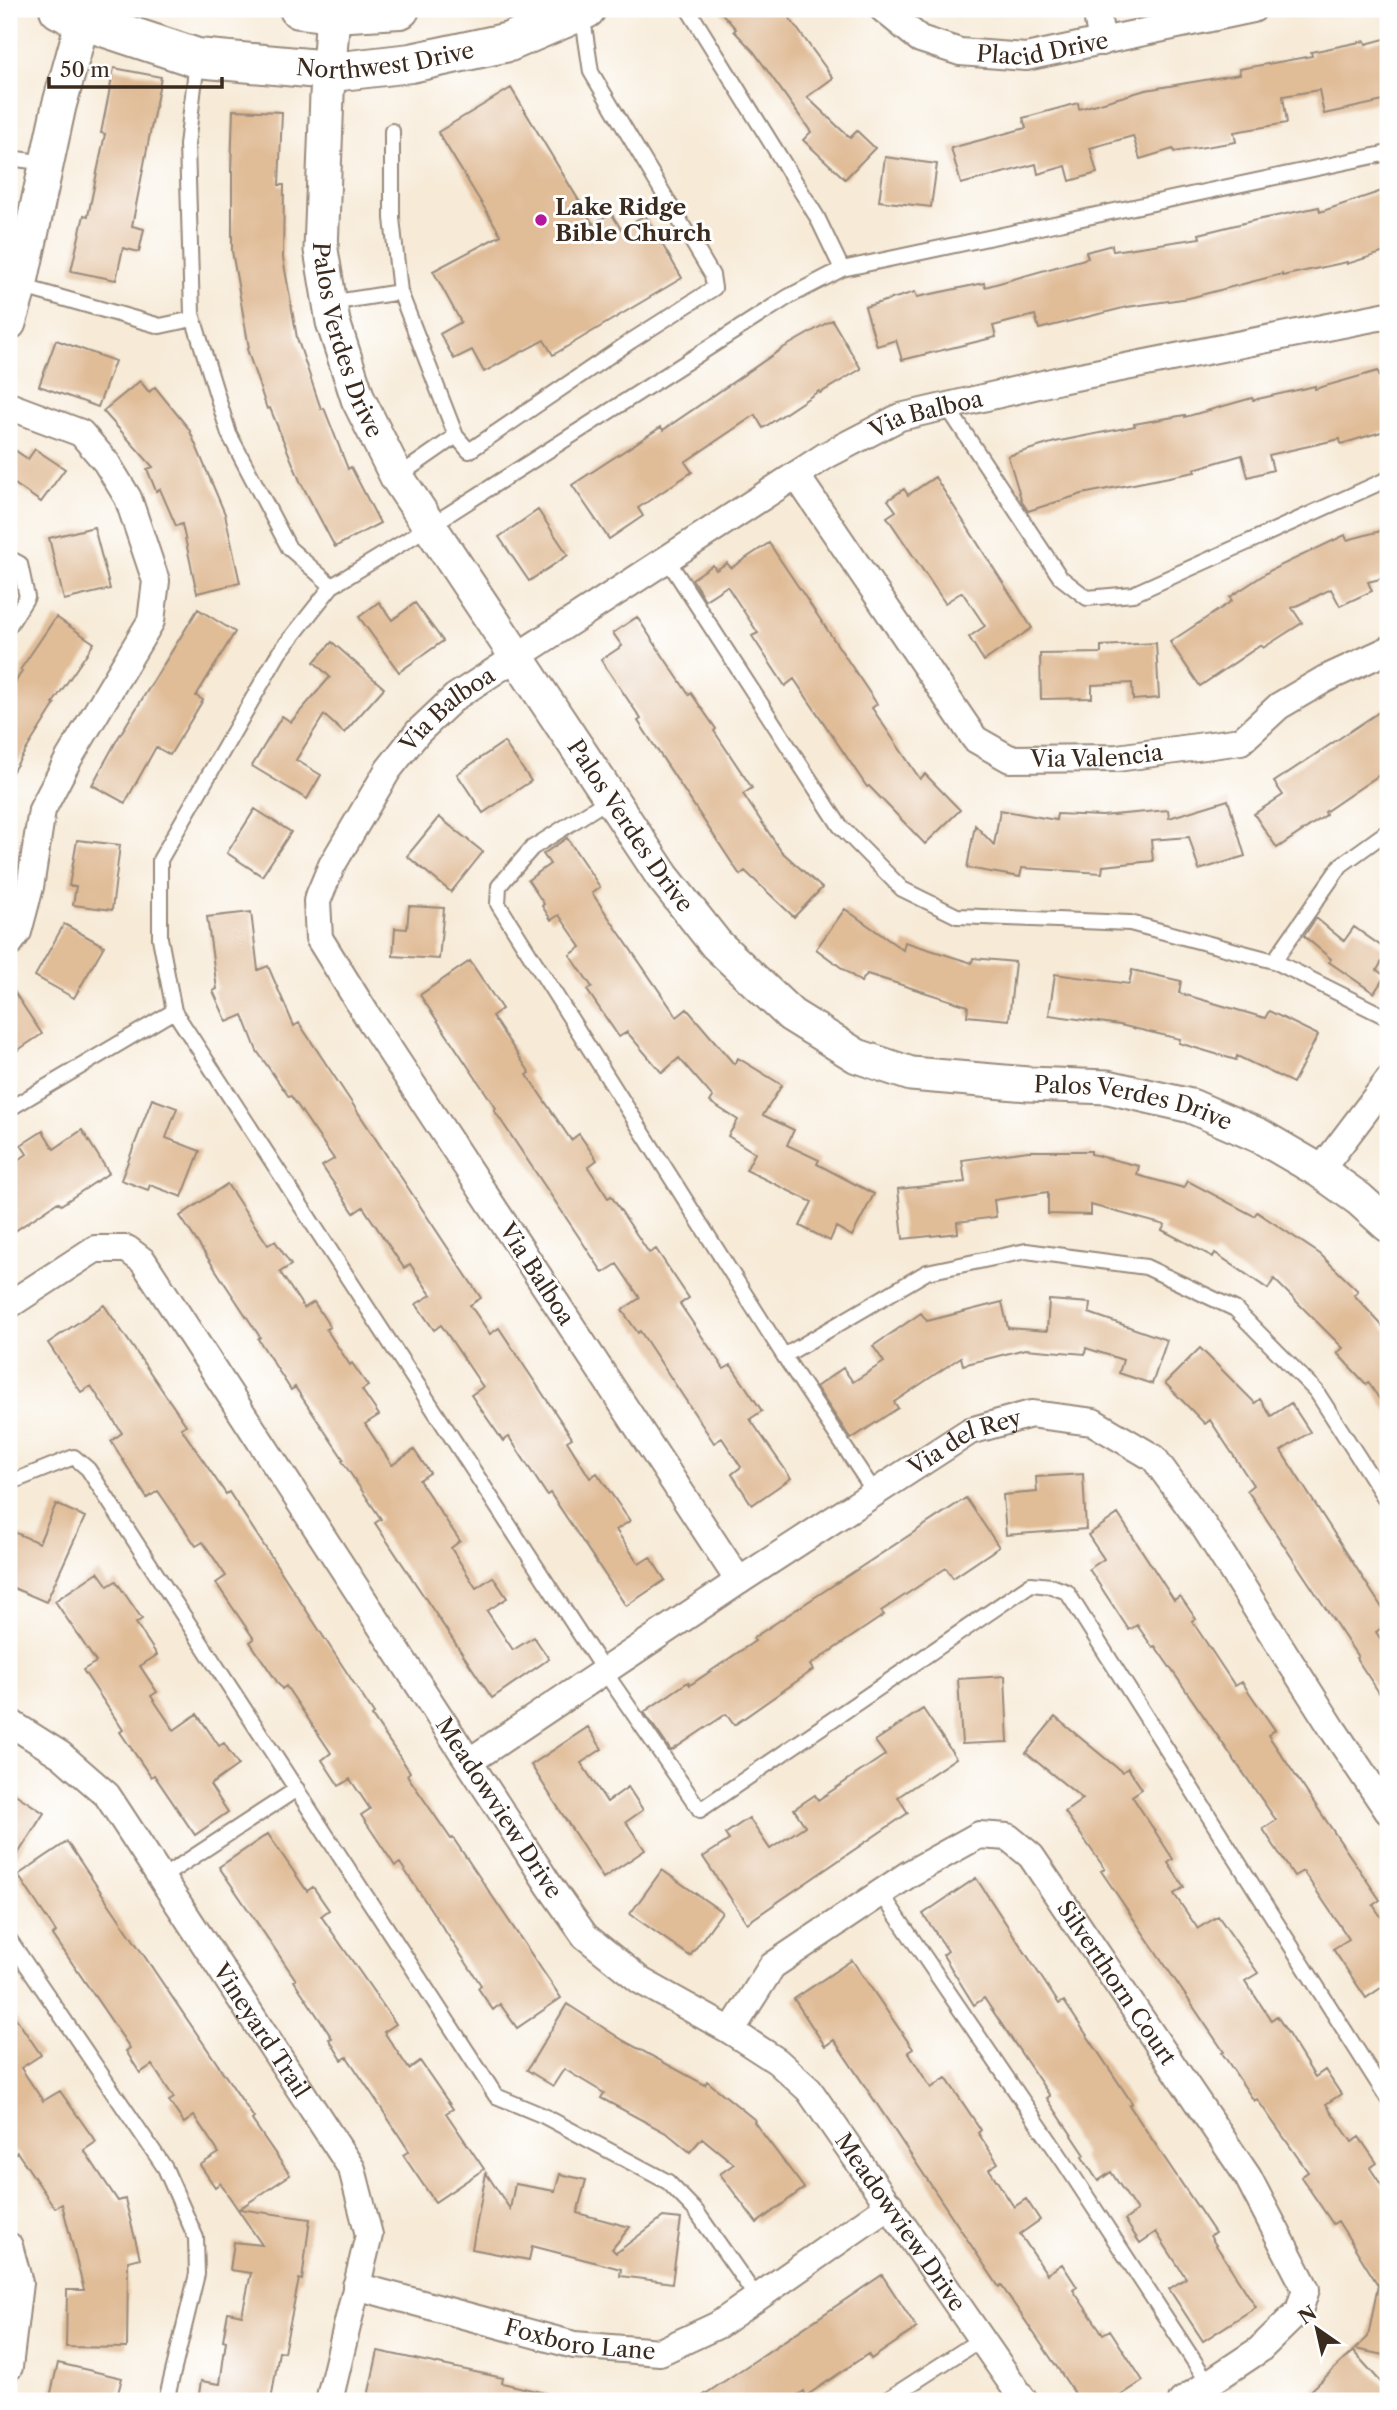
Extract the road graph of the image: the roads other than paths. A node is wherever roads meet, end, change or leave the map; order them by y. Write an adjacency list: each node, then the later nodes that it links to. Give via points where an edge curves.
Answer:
1 (400, 9): 6 (main road, Northwest Drive)
2 (688, 9): 16 (lane, via 817,217)
3 (883, 9): 9 (street, Placid Drive, via 920,39 960,52 1026,57)
4 (1096, 9): 9 (street)
5 (1253, 9): 9 (street, Placid Drive)
6 (322, 10): 11 (street, Palos Verdes Drive)
7 (584, 10): 11 (main road, Northwest Drive, via 509,42 460,54); 25 (lane, via 591,72 712,275 713,288 469,451)
8 (76, 12): 10 (main road, Northwest Drive); 15 (street)
9 (1102, 42)
10 (197, 58): 11 (main road, Northwest Drive); 21 (lane, via 187,145)
11 (329, 71): 19 (street, Palos Verdes Drive, via 321,250)
12 (392, 131): 18 (lane, via 392,218)
13 (1388, 153): 16 (lane)
14 (9, 158): 15 (lane)
15 (47, 163): 17 (street)
16 (842, 269): 29 (lane, via 788,297)
17 (20, 286): 21 (lane, via 160,326); 22 (street)
18 (400, 292): 19 (lane); 25 (lane)
19 (328, 303): 27 (street, Palos Verdes Drive, via 358,399)
20 (1388, 315): 23 (street, Via Balboa)
21 (193, 319): 32 (lane, via 229,434 289,548)
22 (9, 323)
23 (946, 405): 26 (street, Via Balboa, via 900,416); 28 (lane, via 1060,577 1087,598 1133,594)
24 (9, 406): 38 (street, via 81,433 106,462 128,498 156,581 151,621 42,810 30,887 18,932)
25 (456, 436): 27 (lane)
26 (796, 475): 31 (street, Via Balboa); 34 (street, Via Valencia, via 975,739 1010,759 1117,758 1241,741 1279,706)
27 (397, 477): 29 (street, Palos Verdes Drive)
28 (1388, 479)
29 (430, 526): 32 (lane); 35 (street, Palos Verdes Drive)
30 (9, 558): 33 (lane, via 20,564 27,597)
31 (667, 559): 35 (street, Via Balboa); 39 (lane, via 840,826 902,889 957,916 1130,923)
32 (332, 586): 40 (lane, via 279,653 160,860 160,938)
33 (9, 626)
34 (1388, 650)
35 (518, 656): 36 (street, Palos Verdes Drive); 51 (street, Via Balboa, via 455,697 418,732 388,770 317,901 320,938)
36 (611, 798): 44 (street, Palos Verdes Drive, via 663,877 716,944 791,1015 857,1056 911,1074 1108,1087 1191,1106 1260,1136); 47 (lane, via 532,848 499,886 498,904)
37 (1388, 831): 39 (lane, via 1341,865)
38 (9, 944)
39 (1274, 961): 41 (lane)
40 (174, 1011): 43 (lane); 52 (lane)
41 (1388, 1018)
42 (1388, 1081): 44 (street)
43 (9, 1110)
44 (1320, 1171): 45 (street, Palos Verdes Drive)
45 (1388, 1225)
46 (9, 1305): 54 (street, Meadowview Drive, via 95,1249 127,1249 144,1261)
47 (785, 1356): 49 (lane); 50 (lane, via 927,1272 1026,1251 1146,1267 1235,1309 1315,1391)
48 (9, 1483): 55 (lane, via 74,1457 88,1469)
49 (874, 1493): 51 (street, Via del Rey); 56 (street, Via del Rey, via 970,1431 1031,1414 1093,1422 1154,1458 1205,1528)
50 (1388, 1503)
51 (739, 1580): 52 (street, Via del Rey)
52 (604, 1671): 54 (street, Via del Rey); 61 (lane, via 700,1810 1031,1584 1067,1591)
53 (9, 1722): 57 (street, Vineyard Trail, via 61,1755 107,1795)
54 (470, 1760): 60 (street, Meadowview Drive, via 585,1936 641,1981)
55 (297, 1789): 57 (lane); 65 (lane, via 496,2095 668,2182 696,2211)
56 (1388, 1811)
57 (161, 1878): 64 (street, Vineyard Trail, via 352,2169 369,2235)
58 (881, 1893): 60 (street, Silverthorn Court, via 772,1966); 68 (lane); 68 (street, Silverthorn Court, via 979,1835 1008,1837 1031,1856 1248,2177 1306,2288 1299,2311 1259,2350)
59 (9, 1938): 69 (lane, via 166,2168 196,2238 197,2274)
60 (731, 2031): 62 (street, Meadowview Drive, via 777,2061 809,2090)
61 (1388, 2099)
62 (890, 2205): 65 (street, Foxboro Lane); 66 (street, Meadowview Drive)
63 (9, 2246): 67 (street, via 19,2283)
64 (356, 2286): 65 (street, Foxboro Lane, via 573,2344 660,2352 718,2325); 70 (street, Vineyard Trail)
65 (757, 2298)
66 (981, 2339): 71 (lane); 72 (street, Meadowview Drive)
67 (9, 2367)
68 (1209, 2384): 73 (street, Silverthorn Court)
69 (166, 2401)
70 (329, 2401)
71 (885, 2401)
72 (1024, 2401)
73 (1182, 2401)

